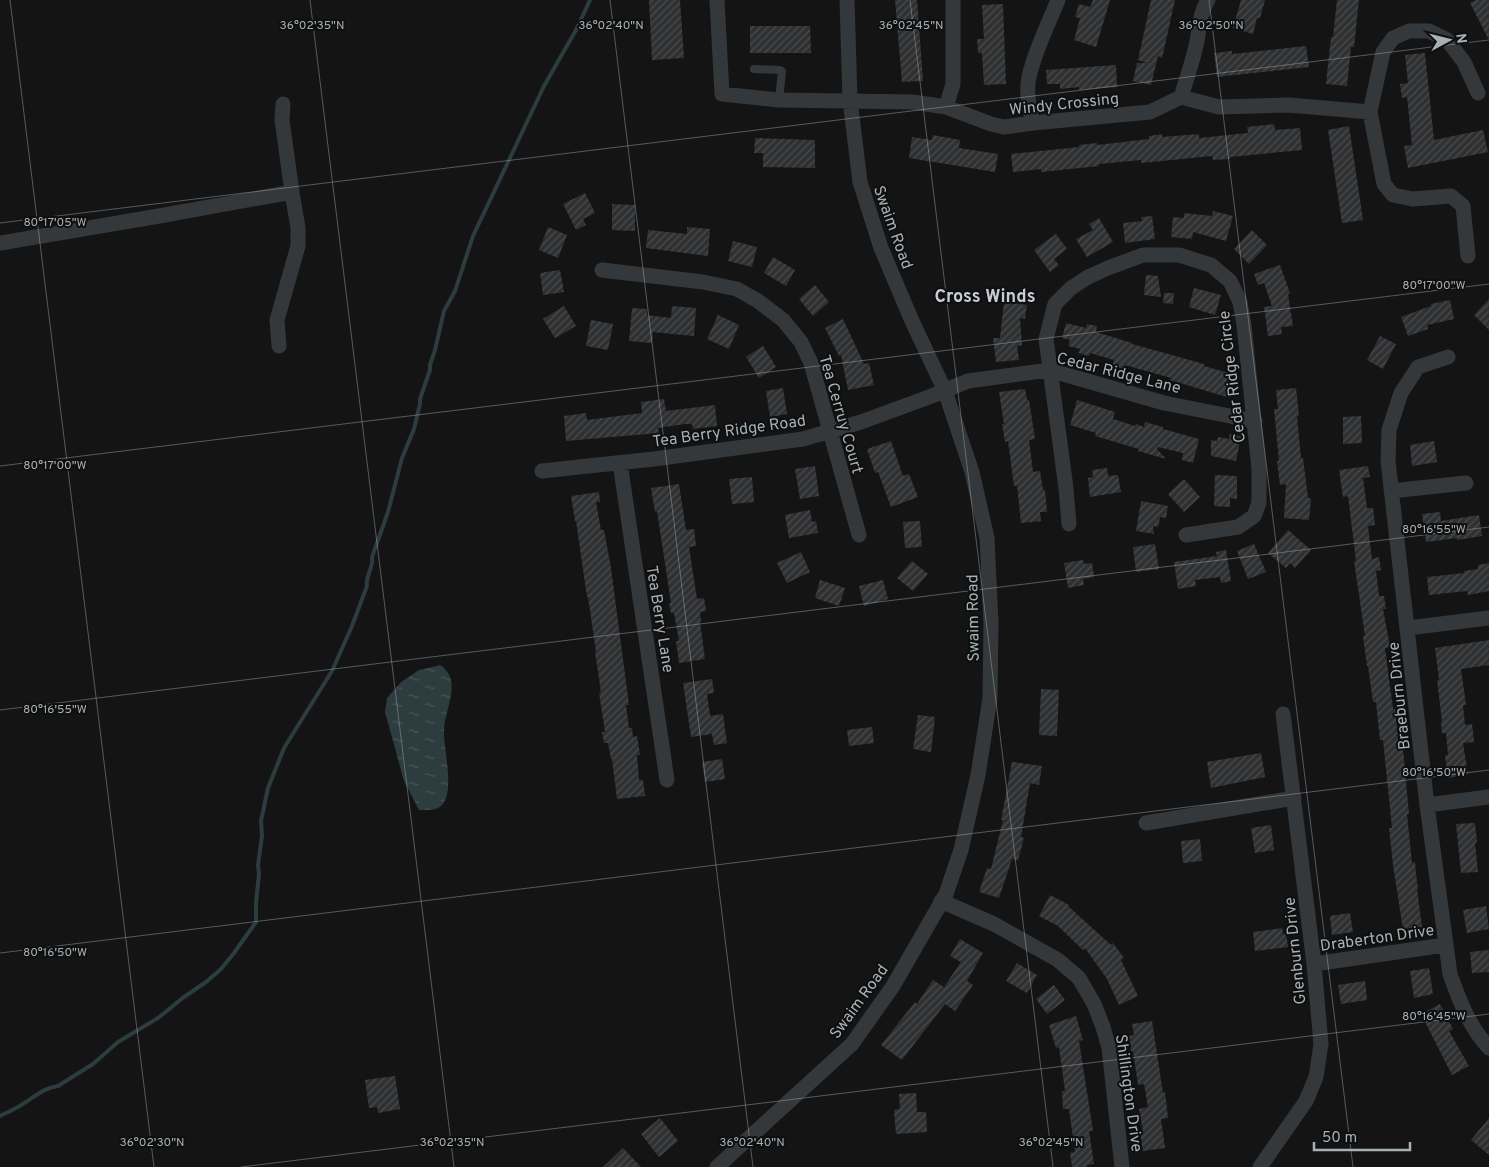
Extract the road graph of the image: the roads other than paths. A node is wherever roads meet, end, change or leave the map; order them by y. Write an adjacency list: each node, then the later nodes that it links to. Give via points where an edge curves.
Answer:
1 (717, 0): 9 (street, Windy Crossing, via 722,94)
2 (847, 0): 10 (street, Swaim Road)
3 (1058, 0): 14 (street, via 1029,78 1029,108)
4 (1208, 0): 8 (street, via 1203,8 1196,48)
5 (953, 1): 12 (street, via 953,84)
6 (754, 69): 9 (lane, via 782,71)
7 (1478, 93): 13 (street, via 1464,62 1447,40 1429,31 1409,31 1393,38 1383,52)
8 (1181, 97): 13 (street, via 1219,107 1289,105); 14 (street, Windy Crossing, via 1150,112)
9 (779, 100): 10 (street, Windy Crossing)
10 (850, 100): 12 (street, Windy Crossing, via 913,102); 22 (street, Swaim Road, via 860,182 881,248)
11 (283, 104): 15 (street, via 282,120)
12 (946, 107): 14 (street, Windy Crossing, via 1004,127)
13 (1370, 112): 17 (street, via 1384,184 1393,195 1412,199 1451,196 1463,206)
14 (1033, 123)
15 (292, 192): 16 (street); 19 (street, via 298,246 277,320)
16 (0, 243)
17 (1468, 256)
18 (602, 270): 24 (street, Tea Cerruy Court, via 703,282 737,289 758,301 783,320 801,342 811,363)
19 (279, 346)
20 (1448, 357): 28 (street, Braeburn Drive, via 1418,367 1401,393 1389,430)
21 (1049, 370): 22 (street, Cedar Ridge Lane, via 968,381); 23 (street, Cedar Ridge Lane, via 1164,402); 23 (street, Cedar Ridge Circle, via 1046,339 1055,304 1071,288 1088,277 1142,256 1179,255 1211,265 1230,281 1240,302); 29 (street, Cedar Ridge Circle)
22 (945, 390): 24 (street, Tea Berry Ridge Road); 40 (street, Swaim Road, via 972,472 987,538 991,623 990,698 978,775 961,850)
23 (1255, 422): 31 (street, Cedar Ridge Circle, via 1259,503 1254,516 1238,527)
24 (830, 431): 25 (street, Tea Berry Ridge Road, via 804,439); 30 (street, Tea Cerruy Court)
25 (620, 463): 26 (street, Tea Berry Ridge Road); 35 (street, Tea Berry Lane)
26 (542, 471)
27 (1466, 483): 28 (street)
28 (1391, 491): 33 (street, Braeburn Drive)
29 (1069, 524)
30 (859, 535)
31 (1186, 536)
32 (1489, 618): 33 (street)
33 (1408, 628): 38 (street, Braeburn Drive)
34 (1284, 714): 37 (street, Glenburn Drive)
35 (667, 780)
36 (1489, 797): 38 (street)
37 (1294, 798): 39 (street); 42 (street, Glenburn Drive)
38 (1427, 805): 41 (street, Braeburn Drive)
39 (1146, 823)
40 (941, 902): 44 (street, Swaim Road, via 893,986 852,1044); 45 (street, Shillington Drive, via 994,924 1058,960 1079,978 1094,1004 1109,1048)
41 (1445, 945): 42 (street, Draberton Drive); 43 (street, Braeburn Drive, via 1450,974 1460,1000 1480,1038)
42 (1314, 964): 46 (street, Glenburn Drive, via 1321,1044 1316,1078 1306,1101)
43 (1489, 1048)
44 (716, 1167)
45 (1122, 1167)
46 (1260, 1167)

